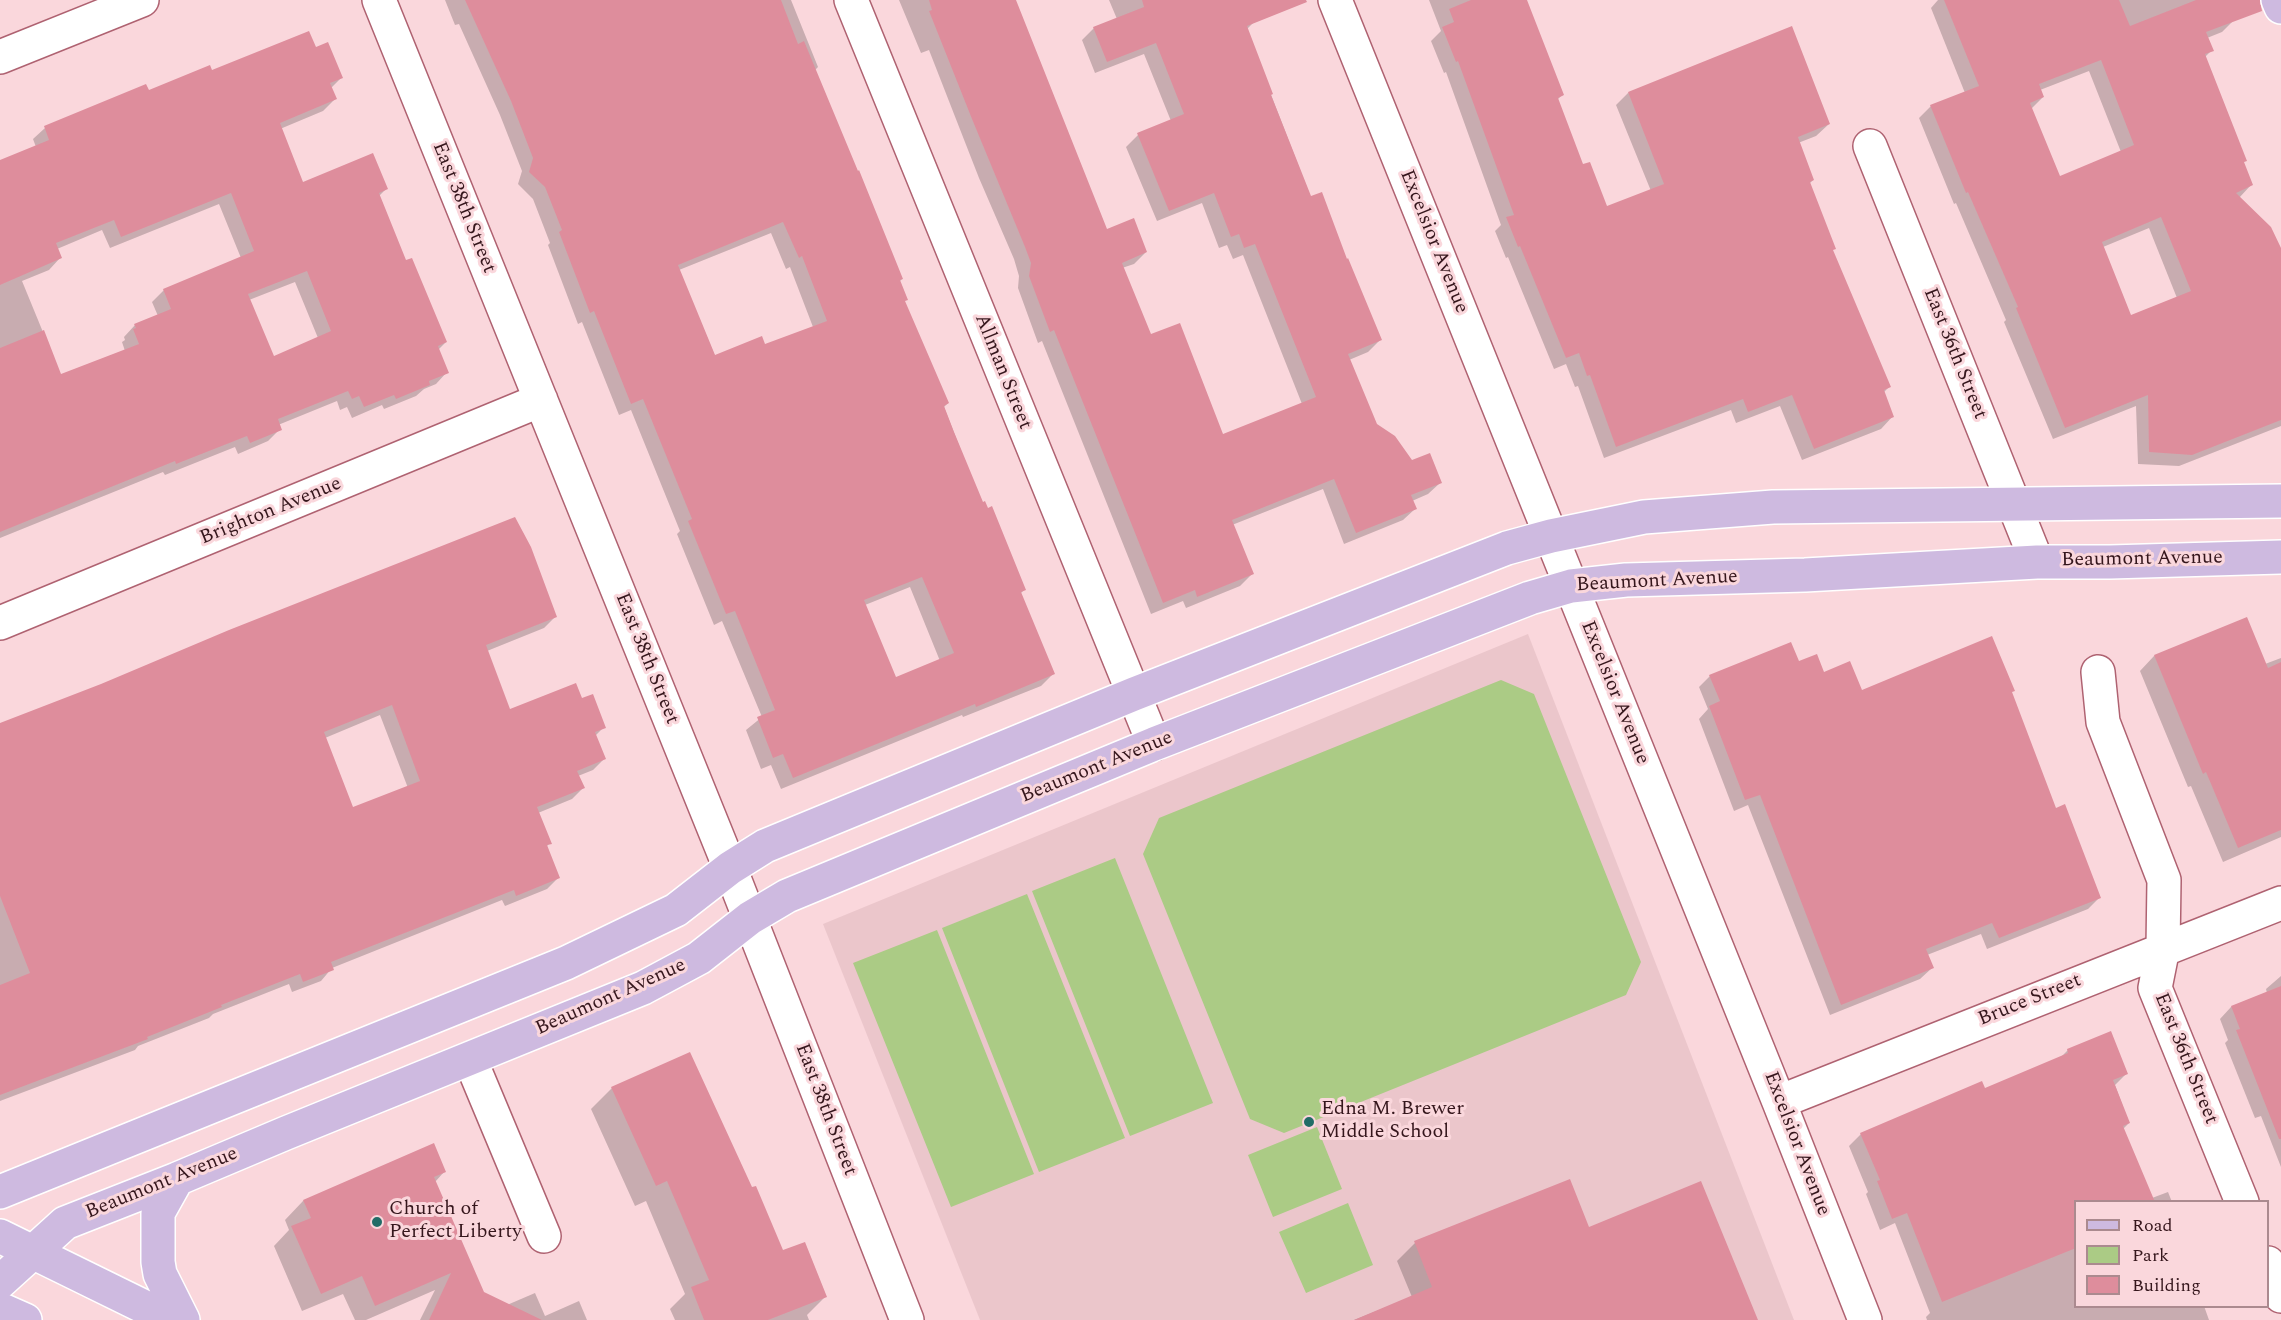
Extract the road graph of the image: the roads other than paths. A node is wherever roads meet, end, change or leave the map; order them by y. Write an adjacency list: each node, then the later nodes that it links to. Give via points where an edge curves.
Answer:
1 (142, 0): 7 (street)
2 (379, 0): 9 (street, East 38th Street)
3 (851, 0): 18 (street, Allman Street)
4 (1335, 0): 12 (street, Excelsior Avenue)
5 (2278, 0): 6 (main road)
6 (2281, 8)
7 (0, 57)
8 (1870, 146): 11 (street, East 36th Street)
9 (542, 400): 16 (street, Brighton Avenue); 20 (street, East 38th Street)
10 (2281, 501): 11 (main road)
11 (2013, 504): 12 (main road, via 1773,507 1644,517); 14 (street, East 36th Street)
12 (1551, 536): 15 (street, Excelsior Avenue); 18 (main road, via 1507,548)
13 (2281, 557): 14 (main road, Beaumont Avenue)
14 (2037, 562): 15 (main road, Beaumont Avenue, via 1626,580)
15 (1571, 586): 19 (main road, Beaumont Avenue, via 1530,598); 25 (street, Excelsior Avenue)
16 (0, 623)
17 (2098, 672): 23 (street, East 36th Street, via 2103,722 2164,880)
18 (1134, 694): 19 (street, Allman Street); 20 (main road, via 765,846)
19 (1155, 744): 22 (main road, Beaumont Avenue, via 787,896)
20 (730, 868): 22 (street, East 38th Street); 27 (main road, via 676,910 566,963)
21 (2281, 903): 23 (street, Bruce Street)
22 (750, 918): 24 (main road, Beaumont Avenue, via 699,958 643,988); 39 (street, East 38th Street)
23 (2163, 948): 25 (street, Bruce Street); 28 (street, East 36th Street, via 2155,988)
24 (470, 1059): 26 (main road, Beaumont Avenue); 30 (street)
25 (1779, 1102): 40 (street, Excelsior Avenue)
26 (177, 1179): 31 (main road, Beaumont Avenue, via 65,1223); 38 (main road, via 158,1213 158,1262)
27 (0, 1192)
28 (2241, 1200)
29 (0, 1236): 31 (main road)
30 (544, 1236)
31 (32, 1251): 33 (main road, Beaumont Avenue); 37 (main road)
32 (2269, 1266): 34 (street)
33 (0, 1282)
34 (2281, 1296)
35 (0, 1309): 36 (main road)
36 (25, 1320)
37 (171, 1320)
38 (183, 1320)
39 (907, 1320)
40 (1865, 1320)

